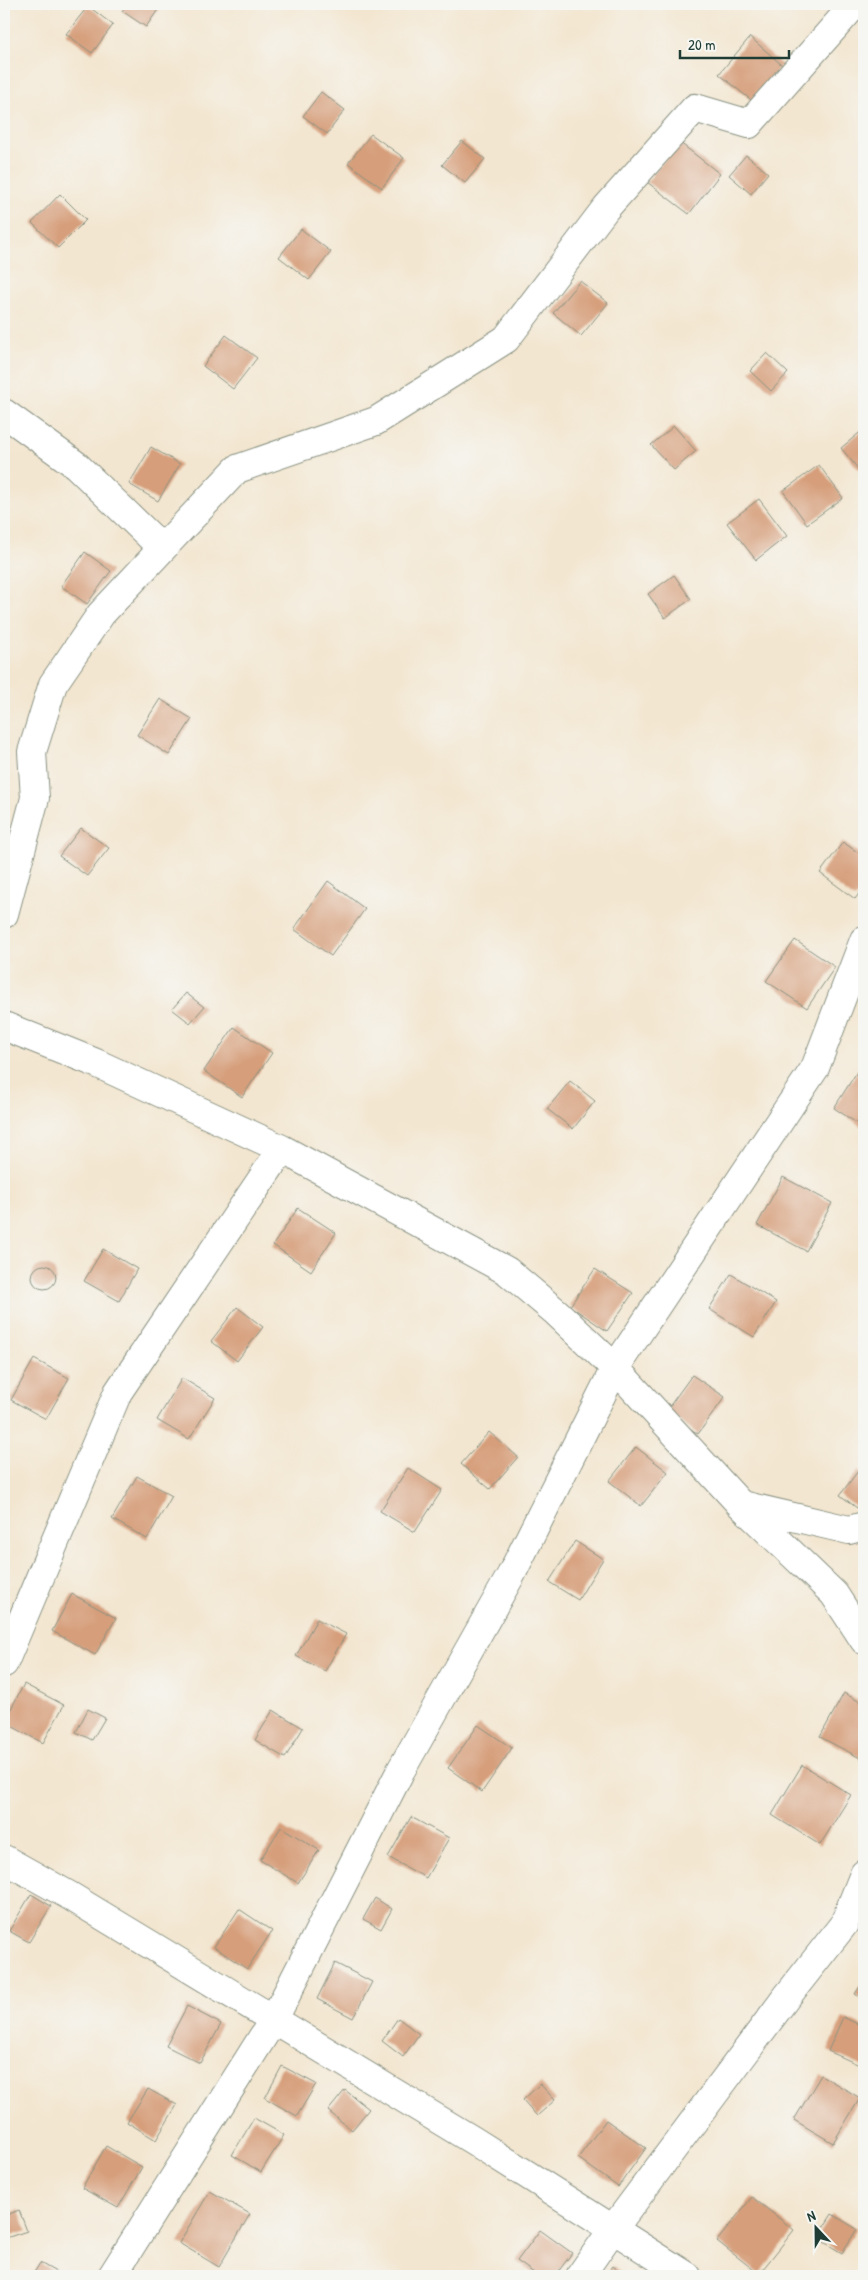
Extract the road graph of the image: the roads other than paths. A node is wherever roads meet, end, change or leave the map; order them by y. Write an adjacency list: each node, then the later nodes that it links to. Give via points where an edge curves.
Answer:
1 (855, 4): 3 (street, via 749,124 695,108 606,208 506,339 376,421 237,469)
2 (4, 413): 3 (street, via 76,465)
3 (162, 548): 4 (street, via 101,614 53,684 32,752 35,798)
4 (4, 914)
5 (864, 940): 8 (street, via 814,1068)
6 (4, 1026): 7 (street, via 96,1063)
7 (282, 1149): 8 (street, via 507,1271 556,1312); 12 (street, via 118,1392)
8 (614, 1368): 9 (street); 15 (street, via 511,1575 401,1770)
9 (741, 1505): 10 (street, via 849,1530); 11 (street, via 834,1594)
10 (864, 1526)
11 (864, 1640)
12 (4, 1664)
13 (4, 1859): 15 (street)
14 (864, 1874): 16 (street, via 844,1924)
15 (274, 2019): 16 (street); 17 (street)
16 (613, 2229): 18 (street); 19 (street)
17 (112, 2276)
18 (580, 2276)
19 (687, 2276)

